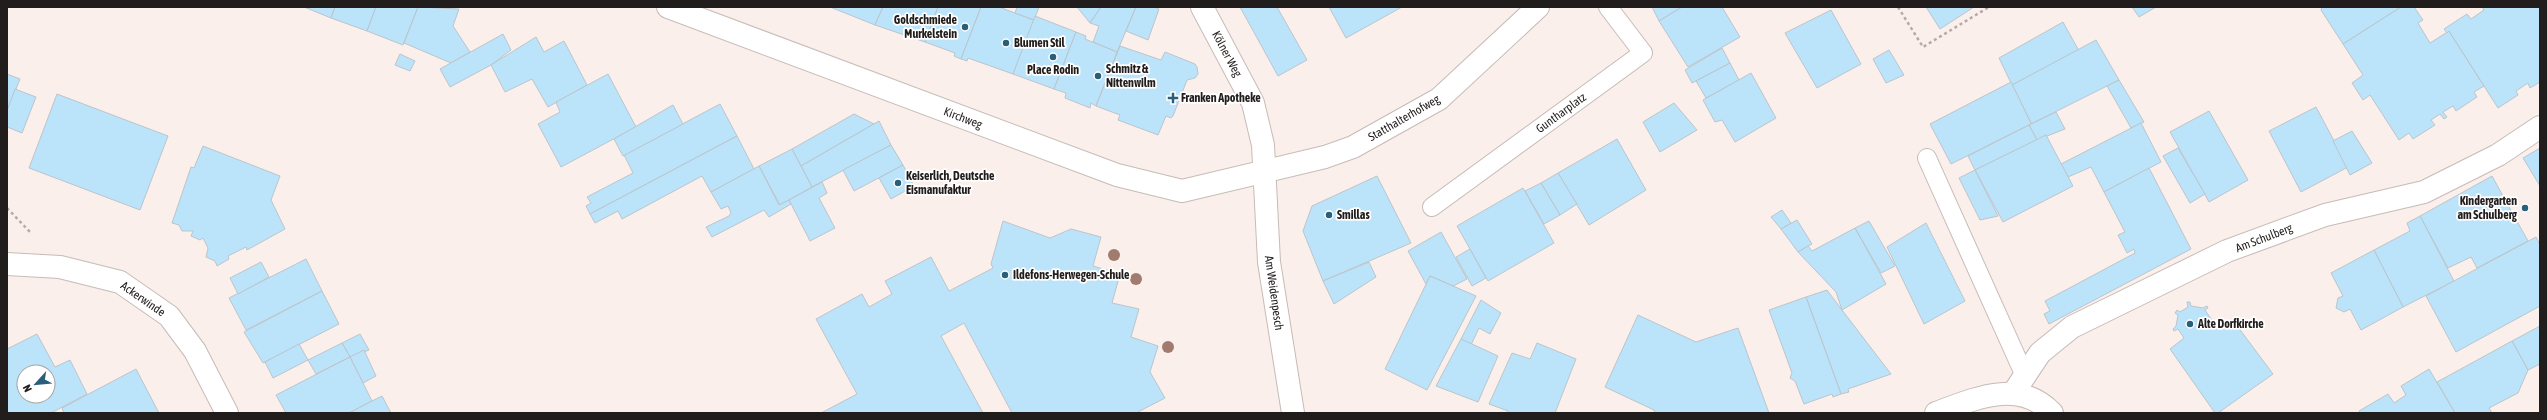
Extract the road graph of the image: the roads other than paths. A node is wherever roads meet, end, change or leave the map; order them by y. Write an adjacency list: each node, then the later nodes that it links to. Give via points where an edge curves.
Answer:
1 (668, 7): 7 (street, Kirchweg, via 1117,175 1182,191)
2 (1202, 7): 7 (street, Kölner Weg, via 1253,103 1262,145)
3 (1538, 7): 7 (street, Statthalterhofweg, via 1439,99 1353,148)
4 (1608, 7): 8 (lane, Guntharplatz, via 1643,53)
5 (2540, 127): 10 (street, Am Schulberg, via 2498,154 2424,192 2325,214 2206,262 2072,327 2040,353)
6 (1927, 158): 10 (lane)
7 (1264, 172): 12 (street, Am Weidenpesch, via 1269,262)
8 (1432, 207)
9 (7, 264): 11 (street, Ackerwinde, via 60,267 120,282 169,316 195,351)
10 (2019, 384): 13 (street); 14 (street)
11 (226, 413)
12 (1293, 413)
13 (1936, 413)
14 (2052, 413)

